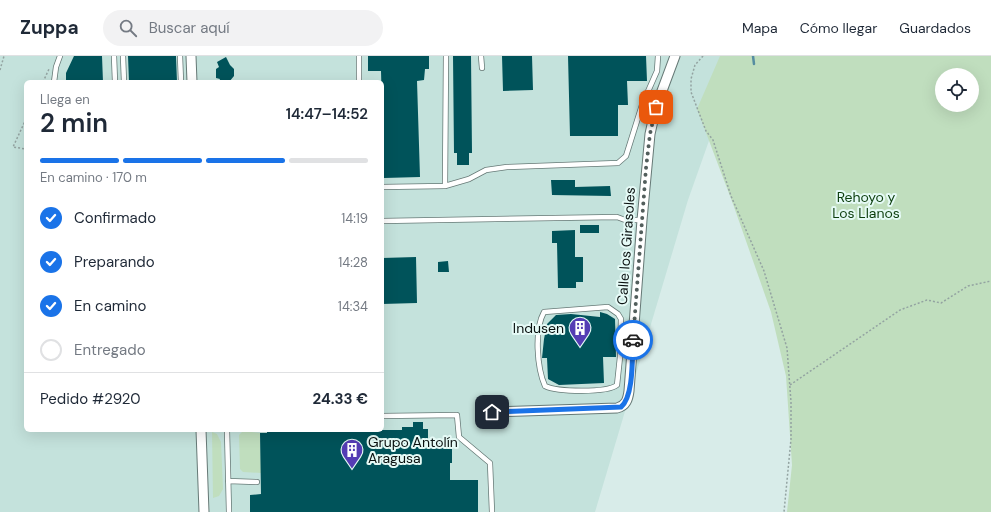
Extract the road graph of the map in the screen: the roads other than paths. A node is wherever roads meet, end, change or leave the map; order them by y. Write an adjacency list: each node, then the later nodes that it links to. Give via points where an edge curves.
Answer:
1 (60, 56): 12 (lane)
2 (114, 56): 13 (lane)
3 (123, 56): 14 (lane)
4 (180, 56): 15 (lane)
5 (191, 56): 16 (street)
6 (359, 56): 17 (lane)
7 (446, 56): 18 (lane)
8 (481, 56): 11 (lane)
9 (658, 56): 18 (lane, via 657,71 642,105 626,156 618,163 507,167 486,170 469,179)
10 (675, 56): 20 (street, Calle los Girasoles, via 653,120)
11 (482, 68)
12 (54, 80)
13 (115, 80)
14 (124, 80)
15 (181, 80)
16 (192, 80)
17 (359, 80)
18 (445, 186): 19 (lane)
19 (384, 187)
20 (642, 220): 21 (lane, via 625,220 617,217); 23 (street, Calle los Girasoles, via 627,401 617,408)
21 (384, 221)
22 (621, 381): 22 (lane, via 617,386 607,389 558,390 546,386 540,373 538,332 540,318 544,312 608,307 614,310 621,319)
23 (492, 412)
24 (384, 416): 31 (lane, via 457,415 460,437 490,463)
25 (201, 432): 29 (street)
26 (226, 432): 27 (lane)
27 (228, 481): 28 (lane); 30 (lane)
28 (257, 482)
29 (204, 512)
30 (228, 512)
31 (492, 512)

